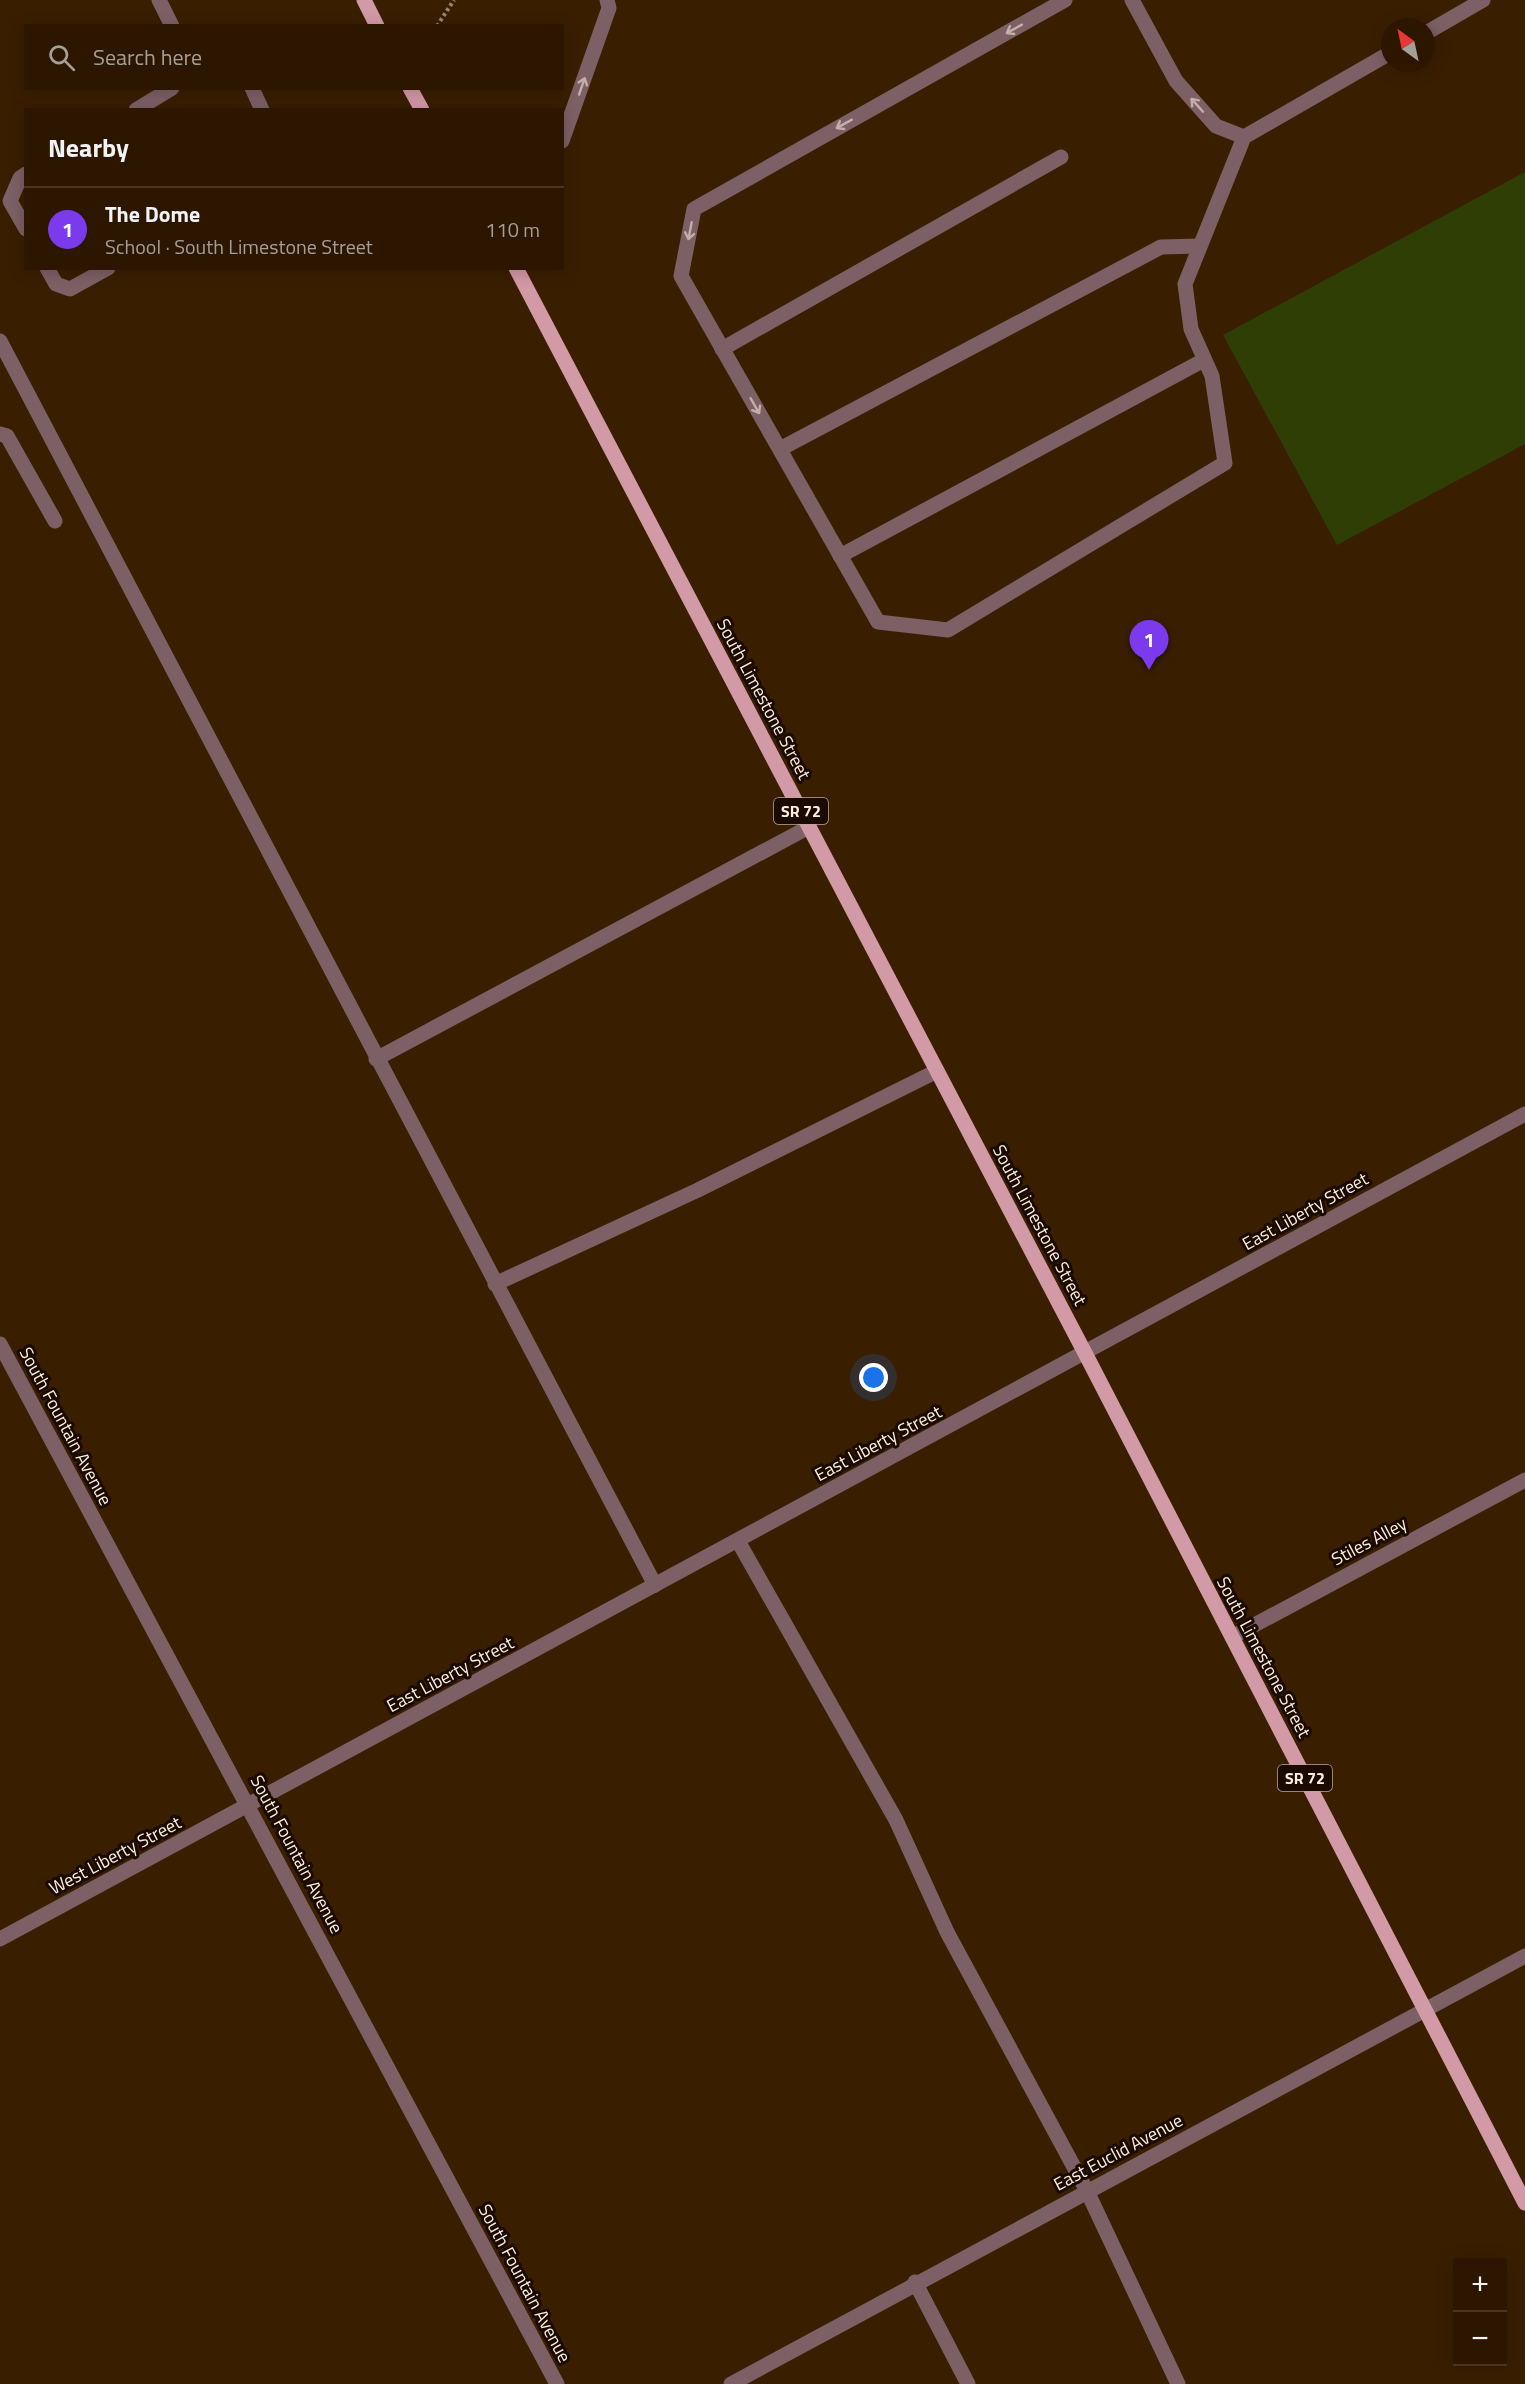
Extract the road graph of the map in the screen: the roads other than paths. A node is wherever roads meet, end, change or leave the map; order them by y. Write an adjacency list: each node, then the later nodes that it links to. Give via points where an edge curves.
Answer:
1 (159, 0): 7 (street)
2 (364, 0): 8 (main road)
3 (608, 0): 17 (street, one-way to 3, via 609,8)
4 (1065, 0): 27 (street, one-way to 27, via 694,209 681,276)
5 (1132, 0): 18 (street, one-way to 5, via 1216,126 1176,81)
6 (1483, 0): 9 (street)
7 (171, 24)
8 (376, 24)
9 (1435, 28)
10 (1381, 58): 18 (street)
11 (169, 90): 14 (street)
12 (253, 90): 15 (street)
13 (411, 90): 16 (main road)
14 (139, 108)
15 (261, 108)
16 (421, 108)
17 (564, 135)
18 (1244, 137): 22 (street)
19 (1062, 157): 27 (street)
20 (24, 175): 21 (street, via 10,201)
21 (24, 226)
22 (1200, 246): 28 (street, via 1185,284 1191,329); 30 (street, via 1161,247)
23 (49, 270): 24 (street, via 56,284 70,289)
24 (104, 270)
25 (517, 270): 33 (main road, South Limestone Street / SR 72)
26 (0, 341): 34 (street)
27 (722, 349): 30 (street, one-way to 30)
28 (1204, 360): 32 (street); 32 (street, via 1212,376 1225,463 948,630 878,622)
29 (0, 434): 31 (street, via 7,436)
30 (780, 449): 32 (street)
31 (55, 521)
32 (840, 556)
33 (809, 827): 34 (street); 35 (main road, South Limestone Street / SR 72)
34 (376, 1059): 37 (street)
35 (937, 1071): 37 (street, via 698,1190); 39 (main road, South Limestone Street / SR 72)
36 (1525, 1114): 39 (street, East Liberty Street)
37 (495, 1284): 42 (street)
38 (0, 1344): 44 (street, South Fountain Avenue)
39 (1085, 1353): 41 (street, East Liberty Street); 43 (main road, South Limestone Street / SR 72)
40 (1525, 1480): 43 (street, Stiles Alley)
41 (738, 1541): 42 (street, East Liberty Street); 48 (street, via 896,1820 948,1932)
42 (655, 1585): 44 (street, East Liberty Street)
43 (1232, 1637): 47 (main road, South Limestone Street / SR 72)
44 (249, 1805): 45 (street, West Liberty Street); 51 (street, South Fountain Avenue)
45 (0, 1939)
46 (1525, 1956): 47 (street, East Euclid Avenue)
47 (1427, 2010): 48 (street, East Euclid Avenue); 49 (main road, South Limestone Street / SR 72)
48 (1087, 2191): 50 (street, East Euclid Avenue); 54 (street)
49 (1525, 2203)
50 (915, 2282): 52 (street, East Euclid Avenue); 53 (street)
51 (557, 2384)
52 (730, 2384)
53 (968, 2384)
54 (1178, 2384)

